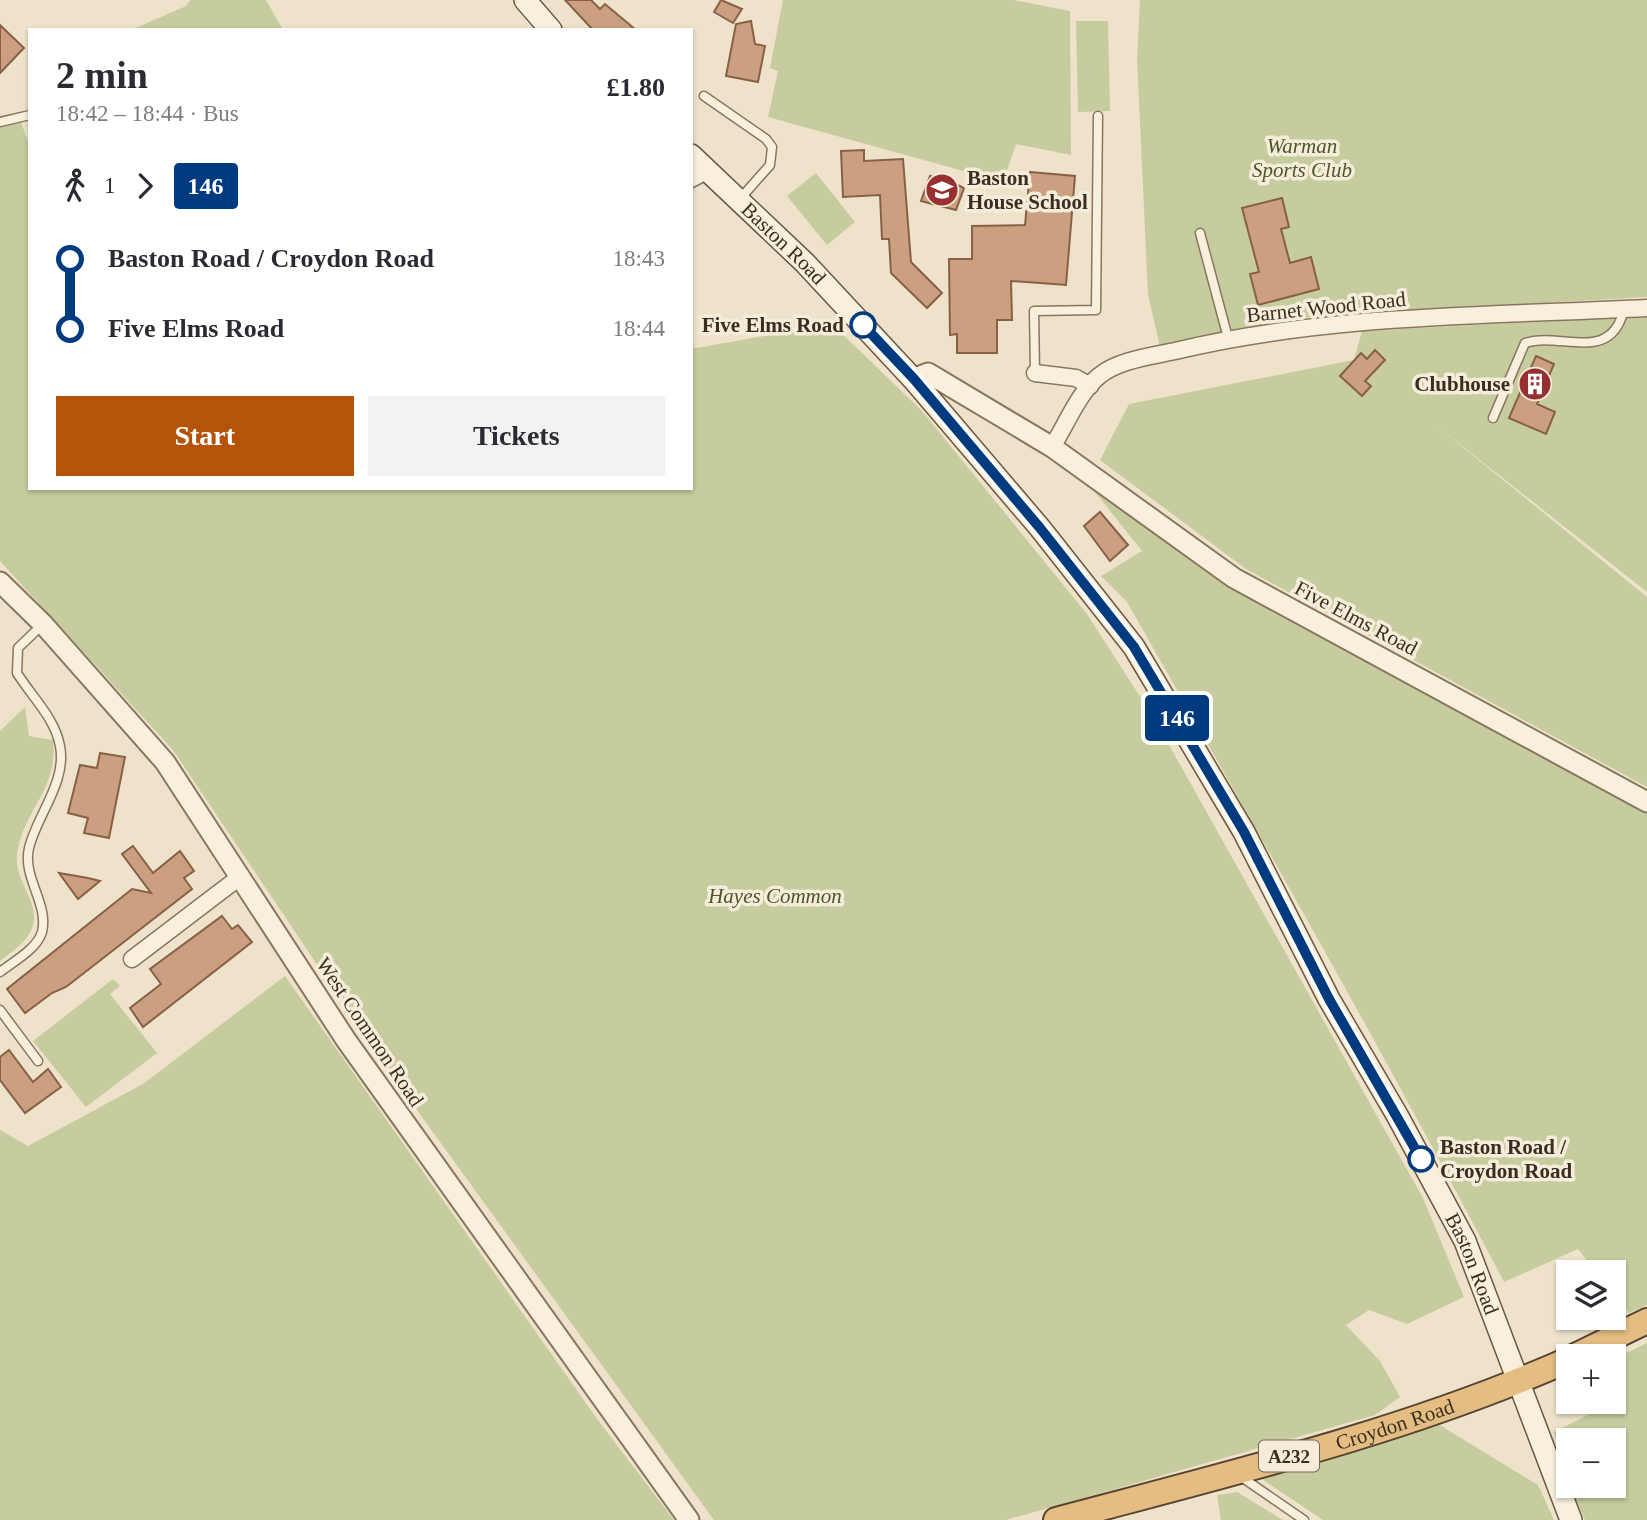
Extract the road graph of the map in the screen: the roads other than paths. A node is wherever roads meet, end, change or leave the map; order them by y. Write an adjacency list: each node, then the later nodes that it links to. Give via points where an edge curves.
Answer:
1 (525, 0): 2 (main road)
2 (549, 28)
3 (704, 96): 8 (lane, via 772,147 770,164)
4 (28, 115): 6 (lane)
5 (1098, 116): 13 (lane, via 1096,310 1034,311)
6 (0, 122)
7 (699, 175): 8 (main road, Baston Road)
8 (738, 201): 14 (main road, Baston Road, via 805,263)
9 (1200, 233): 12 (lane)
10 (1647, 308): 11 (street, Barnet Wood Road)
11 (1624, 309): 12 (street, Barnet Wood Road, via 1301,327); 16 (lane, via 1612,334 1596,342 1538,339 1525,343)
12 (1228, 338): 15 (street, Barnet Wood Road, via 1125,364 1101,374)
13 (1035, 373): 15 (street, via 1076,378)
14 (914, 379): 17 (street, Five Elms Road, via 928,373); 29 (main road, Baston Road, via 1054,545 1143,662 1244,832 1329,999 1465,1241)
15 (1090, 386): 17 (street, Barnet Wood Road)
16 (1493, 418)
17 (1052, 447): 20 (street, Five Elms Road, via 1234,578)
18 (0, 582): 19 (street, West Common Road)
19 (43, 624): 21 (street, West Common Road, via 165,762); 23 (lane, via 18,648 17,673 46,712 61,749 59,771 29,848 27,865 43,922 35,945)
20 (1647, 802)
21 (241, 876): 22 (street); 31 (street, West Common Road, via 346,1040)
22 (132, 959)
23 (0, 972)
24 (0, 1010): 25 (lane)
25 (38, 1061)
26 (1647, 1321): 27 (highway)
27 (1600, 1344)
28 (1556, 1365): 29 (highway, Croydon Road / A232)
29 (1519, 1381): 30 (highway, Croydon Road / A232); 34 (main road, Baston Road)
30 (1238, 1472): 32 (highway, Croydon Road / A232); 33 (lane)
31 (689, 1520)
32 (1056, 1520)
33 (1304, 1520)
34 (1571, 1520)

